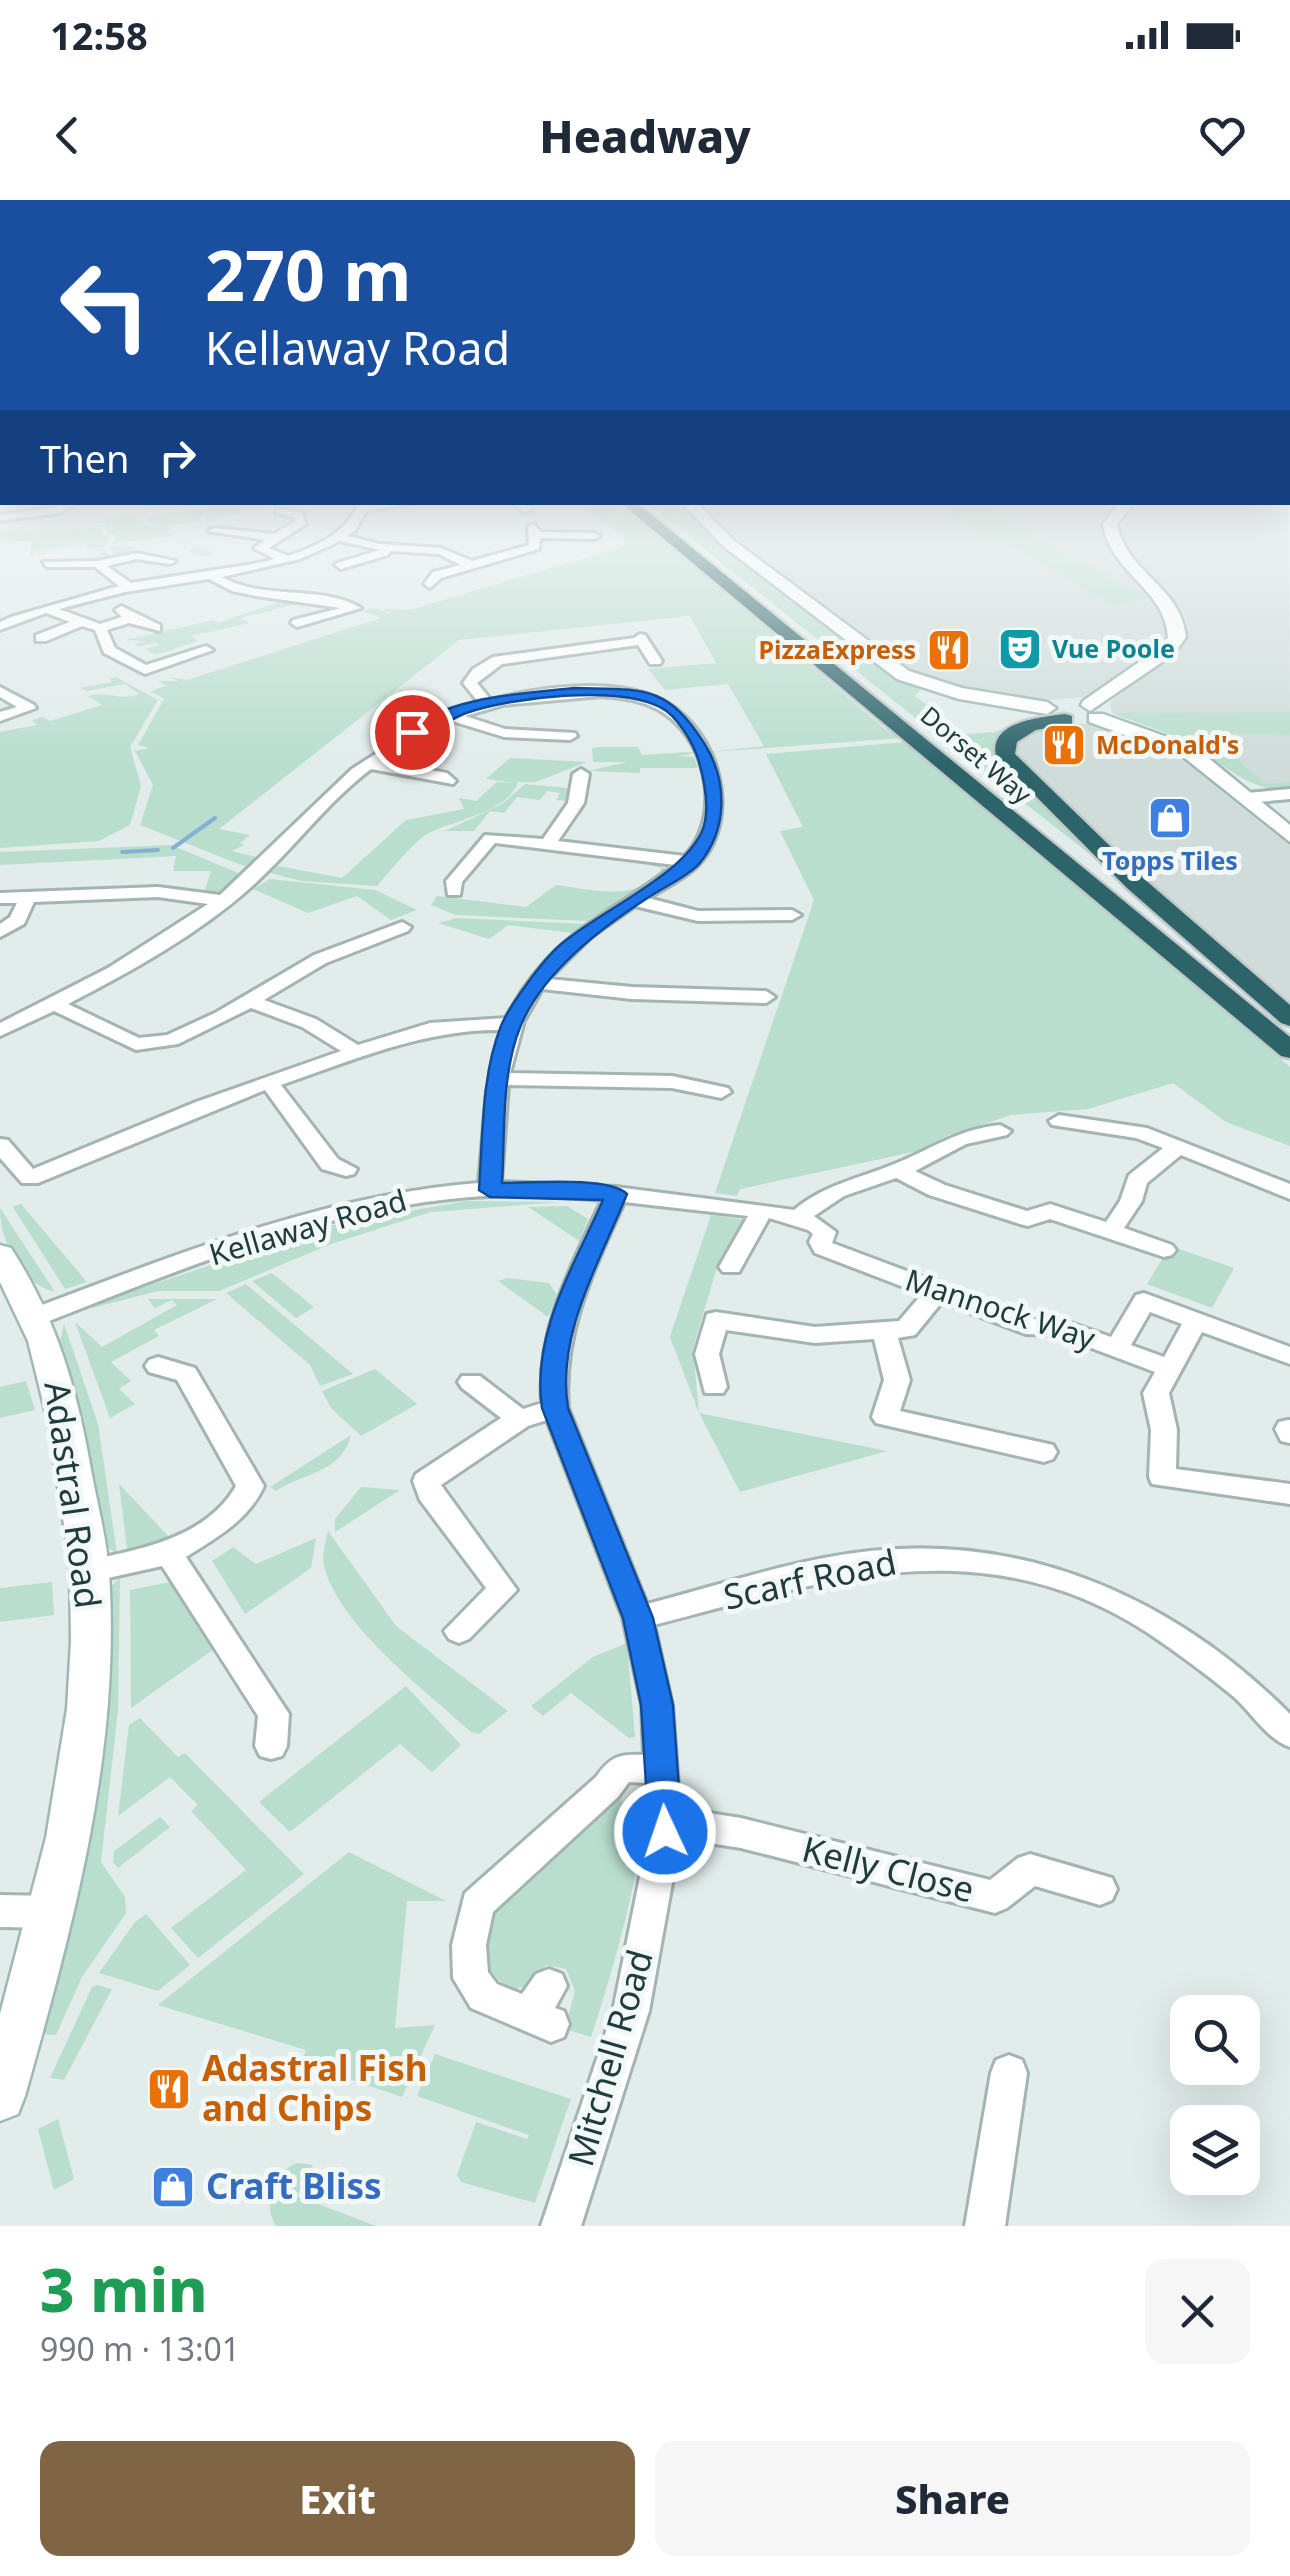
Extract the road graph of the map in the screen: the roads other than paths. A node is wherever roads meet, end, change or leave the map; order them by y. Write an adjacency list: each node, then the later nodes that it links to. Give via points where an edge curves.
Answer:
1 (112, 575): 11 (street)
2 (200, 575): 11 (street)
3 (210, 575): 12 (street, via 223,594)
4 (448, 575): 10 (street)
5 (715, 575): 55 (highway, Dorset Way)
6 (729, 575): 53 (highway, Dorset Way)
7 (770, 575): 27 (street, via 904,674 960,694)
8 (1138, 575): 26 (street, via 1172,606 1176,637)
9 (296, 581): 12 (street)
10 (427, 582)
11 (128, 587): 13 (street)
12 (279, 594): 15 (street, via 360,607)
13 (46, 609): 14 (street); 16 (street)
14 (80, 622): 17 (street); 19 (street)
15 (297, 623)
16 (0, 626)
17 (100, 628): 18 (street, via 126,614); 22 (street, via 110,650)
18 (155, 628)
19 (50, 639)
20 (206, 650): 22 (street)
21 (655, 661): 25 (street, via 640,640 498,660 470,683)
22 (146, 670): 23 (street)
23 (122, 677)
24 (0, 691): 29 (street, via 36,706)
25 (486, 703): 28 (street); 38 (street, via 613,692 673,709 697,740 714,793 714,824)
26 (1093, 711): 27 (street); 35 (street, via 1188,750)
27 (1056, 714): 51 (highway, via 1011,734 1006,756 1147,895)
28 (446, 715): 30 (street, via 504,733); 31 (street)
29 (0, 717)
30 (570, 736)
31 (372, 764): 33 (street); 43 (street)
32 (575, 780): 37 (street, via 571,814)
33 (448, 781)
34 (1290, 794): 35 (street)
35 (1247, 798): 36 (street)
36 (1290, 836)
37 (546, 846): 38 (street); 39 (street, via 483,837)
38 (692, 862): 42 (street)
39 (454, 891)
40 (28, 896): 41 (street); 43 (street, via 158,892); 46 (street, via 18,920)
41 (0, 898)
42 (633, 900): 44 (street, via 698,916); 47 (street, via 584,934)
43 (224, 902): 50 (street, via 138,960)
44 (792, 915)
45 (402, 927): 49 (street, via 320,958)
46 (0, 932)
47 (537, 983): 48 (street); 52 (street)
48 (766, 997)
49 (250, 1000): 50 (street, via 191,1034 154,1044 123,1040); 56 (street, via 309,1023)
50 (54, 1004): 54 (street)
51 (1290, 1018)
52 (511, 1024): 56 (street, via 426,1026); 57 (street)
53 (1290, 1029)
54 (0, 1030)
55 (1290, 1050)
56 (356, 1052): 58 (street)
57 (498, 1079): 59 (street, via 672,1082); 66 (street)
58 (269, 1082): 62 (street, via 186,1110 34,1182); 64 (street, via 330,1164)
59 (720, 1092)
60 (1058, 1121): 63 (street, via 1140,1132)
61 (1000, 1131): 65 (street, via 952,1139)
62 (0, 1145)
63 (1178, 1146): 67 (street); 71 (street, via 1137,1180)
64 (346, 1169)
65 (898, 1171): 70 (street, via 849,1182); 71 (street, via 1028,1219 1050,1211)
66 (490, 1190): 68 (street, Kellaway Road); 76 (street, Kellaway Road, via 414,1197 318,1220)
67 (1290, 1192)
68 (616, 1194): 69 (street, Kellaway Road); 85 (street, Mitchell Road, via 556,1340 550,1378)
69 (761, 1212): 70 (street, Kellaway Road); 74 (street)
70 (798, 1219): 75 (street, Mannock Way, via 822,1227 823,1248)
71 (1110, 1231): 72 (street)
72 (1164, 1250)
73 (0, 1255): 76 (street, Adastral Road)
74 (731, 1267)
75 (937, 1292): 78 (street, via 906,1328); 79 (street, Mannock Way, via 1035,1328 1059,1327)
76 (35, 1316): 90 (street, Adastral Road, via 64,1404)
77 (1196, 1321): 79 (street, via 1144,1302); 80 (street); 82 (street)
78 (884, 1330): 84 (street, via 815,1335 716,1320 707,1354); 87 (street, via 897,1380 885,1417)
79 (1117, 1348): 82 (street, Mannock Way)
80 (1290, 1356)
81 (158, 1366): 89 (street, via 186,1374 250,1486 235,1507)
82 (1168, 1367): 88 (street, via 1156,1393 1164,1430 1162,1477)
83 (472, 1382): 86 (street)
84 (714, 1388)
85 (555, 1408): 86 (street); 91 (street, Mitchell Road)
86 (519, 1419): 92 (street, via 434,1472 426,1486 510,1597)
87 (1044, 1452)
88 (1290, 1494)
89 (169, 1554): 90 (street); 94 (street, via 274,1714)
90 (90, 1570): 99 (street, Adastral Road, via 89,1709 78,1806)
91 (638, 1618): 93 (street, Scarf Road, via 868,1562 985,1562 1092,1590 1144,1613 1244,1684); 95 (street, Mitchell Road, via 657,1705)
92 (459, 1631)
93 (1290, 1734)
94 (271, 1746)
95 (662, 1770): 96 (street, Mitchell Road); 100 (street, via 621,1768 608,1788 477,1904 471,1978 484,1996 540,2020)
96 (665, 1832): 97 (street, Kelly Close, via 696,1826 742,1833 995,1897 1030,1869); 103 (street, Mitchell Road, via 632,2012)
97 (1100, 1889)
98 (0, 1911): 99 (street)
99 (54, 1912): 102 (street, Adastral Road)
100 (549, 1986)
101 (1009, 2073): 104 (street)
102 (0, 2096)
103 (560, 2226)
104 (985, 2226)

